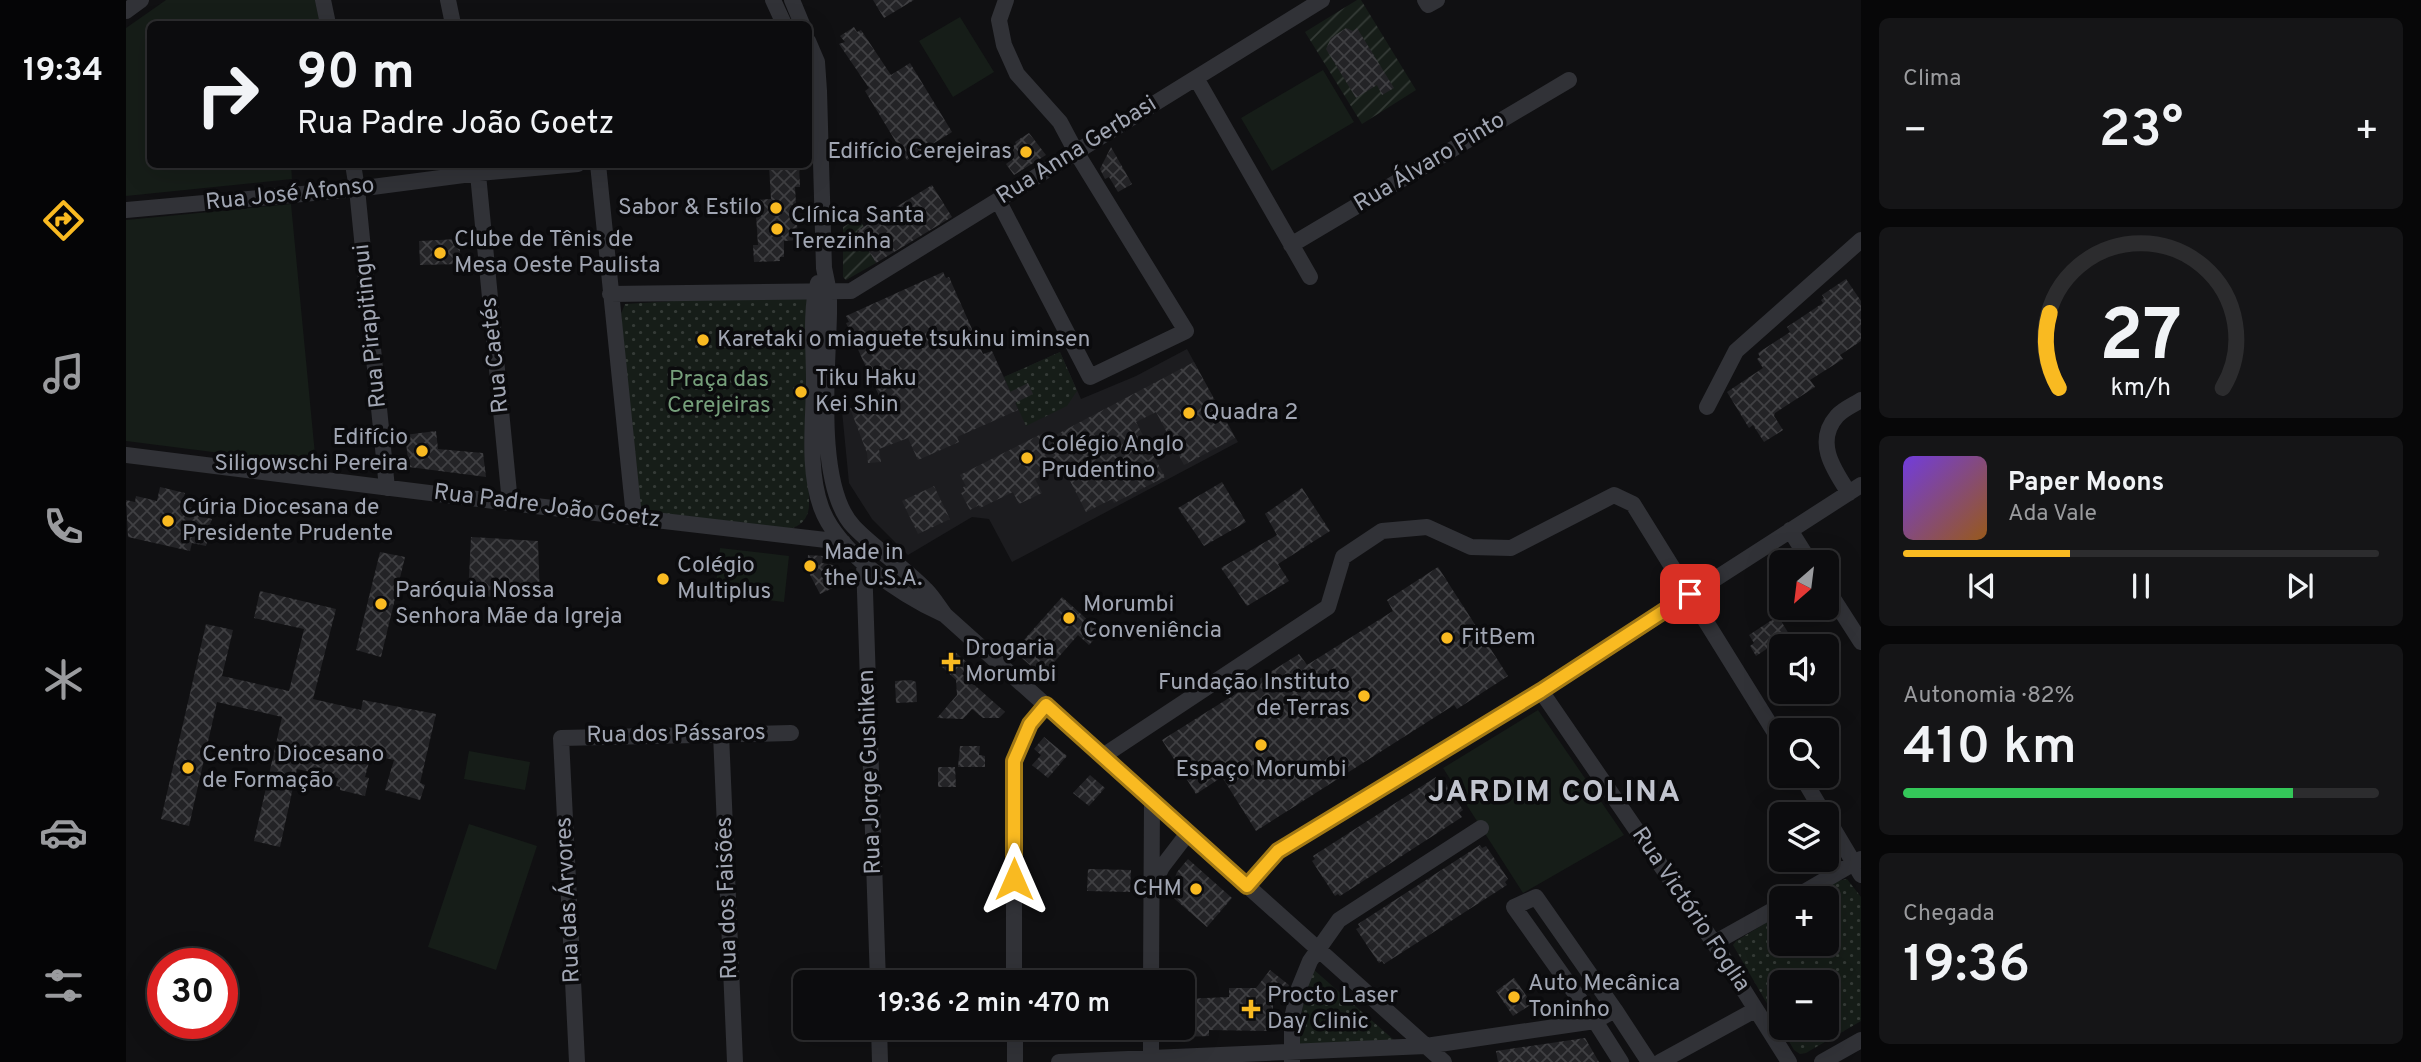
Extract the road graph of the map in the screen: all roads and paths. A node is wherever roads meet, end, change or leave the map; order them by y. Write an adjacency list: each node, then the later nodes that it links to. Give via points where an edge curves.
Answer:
1 (141, 0): 8 (street)
2 (323, 0): 9 (street)
3 (448, 0): 10 (street)
4 (773, 0): 11 (street)
5 (792, 0): 12 (street)
6 (1322, 0): 14 (street, Rua Anna Gerbasi)
7 (1005, 1): 19 (street, via 999,20 1017,74 1060,122)
8 (126, 11)
9 (327, 21)
10 (452, 21)
11 (783, 21)
12 (801, 21)
13 (812, 50): 17 (street)
14 (1196, 78): 19 (street, Rua Anna Gerbasi); 28 (street)
15 (812, 80): 17 (street)
16 (1569, 80): 28 (street, Rua Álvaro Pinto)
17 (819, 91): 18 (street)
18 (815, 146): 30 (street)
19 (1076, 152): 25 (street, Rua Anna Gerbasi); 25 (street, via 1186,331 1090,377)
20 (354, 168): 24 (street, Rua Pirapitingui)
21 (498, 168): 23 (street, Rua José Afonso)
22 (598, 168): 31 (street)
23 (478, 169): 24 (street, Rua José Afonso); 37 (street, Rua Caetés)
24 (357, 189): 26 (street, Rua José Afonso); 35 (street, Rua Pirapitingui)
25 (998, 200): 30 (street, Rua Anna Gerbasi, via 851,291)
26 (126, 210)
27 (1861, 240): 33 (street, via 1736,351)
28 (1291, 245): 29 (street)
29 (1310, 277)
30 (822, 291): 31 (street, Rua Anna Gerbasi); 40 (street, via 814,468 820,505); 45 (street, via 828,455 834,492 853,526 928,591)
31 (610, 294): 38 (street)
32 (1861, 400): 36 (street, via 1836,417 1826,443 1830,463)
33 (1707, 407)
34 (126, 455): 35 (street, Rua Padre João Goetz)
35 (387, 488): 37 (street, Rua Padre João Goetz)
36 (1855, 489): 39 (street)
37 (510, 503): 38 (street, Rua Padre João Goetz)
38 (634, 517): 40 (street, Rua Padre João Goetz)
39 (1790, 530): 41 (street); 43 (street)
40 (843, 542): 42 (street)
41 (1802, 550)
42 (864, 562): 45 (street, via 917,603); 65 (street, Rua Jorge Gushiken)
43 (1690, 594): 47 (street); 49 (street); 53 (street, via 1633,504 1614,495 1511,548 1471,547 1427,527 1382,531 1343,557 1328,607)
44 (1839, 608): 46 (street)
45 (945, 615): 48 (street)
46 (1861, 642)
47 (1541, 691): 59 (street, via 1278,851); 63 (street, Rua Victório Foglia)
48 (1046, 705): 53 (street); 66 (street, via 1030,724 1014,761)
49 (1769, 723)
50 (791, 733): 51 (street, Rua dos Pássaros)
51 (721, 734): 52 (street, Rua dos Pássaros); 79 (street, Rua dos Faisões)
52 (561, 738): 78 (street, Rua das Árvores)
53 (1103, 755): 54 (street)
54 (1152, 801): 56 (street); 61 (street)
55 (1480, 828): 64 (street, via 1339,920)
56 (1188, 833): 59 (street); 61 (street)
57 (1839, 836): 58 (street)
58 (1859, 866): 60 (street)
59 (1247, 886): 64 (street)
60 (1818, 886)
61 (1152, 888): 67 (street)
62 (1769, 912): 63 (street)
63 (1714, 943): 69 (street, Rua Victório Foglia)
64 (1318, 950): 75 (street, via 1299,988 1292,1018); 76 (street)
65 (878, 970)
66 (1014, 970)
67 (1151, 970)
68 (1615, 1010): 70 (street); 70 (street, via 1536,897 1514,907); 84 (street)
69 (1755, 1010): 85 (street); 86 (street, Rua Victório Foglia)
70 (1595, 1021): 76 (street); 83 (street)
71 (879, 1040): 80 (street)
72 (1015, 1040): 81 (street)
73 (1151, 1040): 77 (street)
74 (1861, 1040): 87 (street)
75 (1292, 1056): 76 (street); 77 (street)
76 (1435, 1056)
77 (1151, 1060): 82 (street)
78 (578, 1062)
79 (735, 1062)
80 (880, 1062)
81 (1015, 1062)
82 (1059, 1062)
83 (1621, 1062)
84 (1649, 1062)
85 (1660, 1062)
86 (1789, 1062)
87 (1822, 1062)

